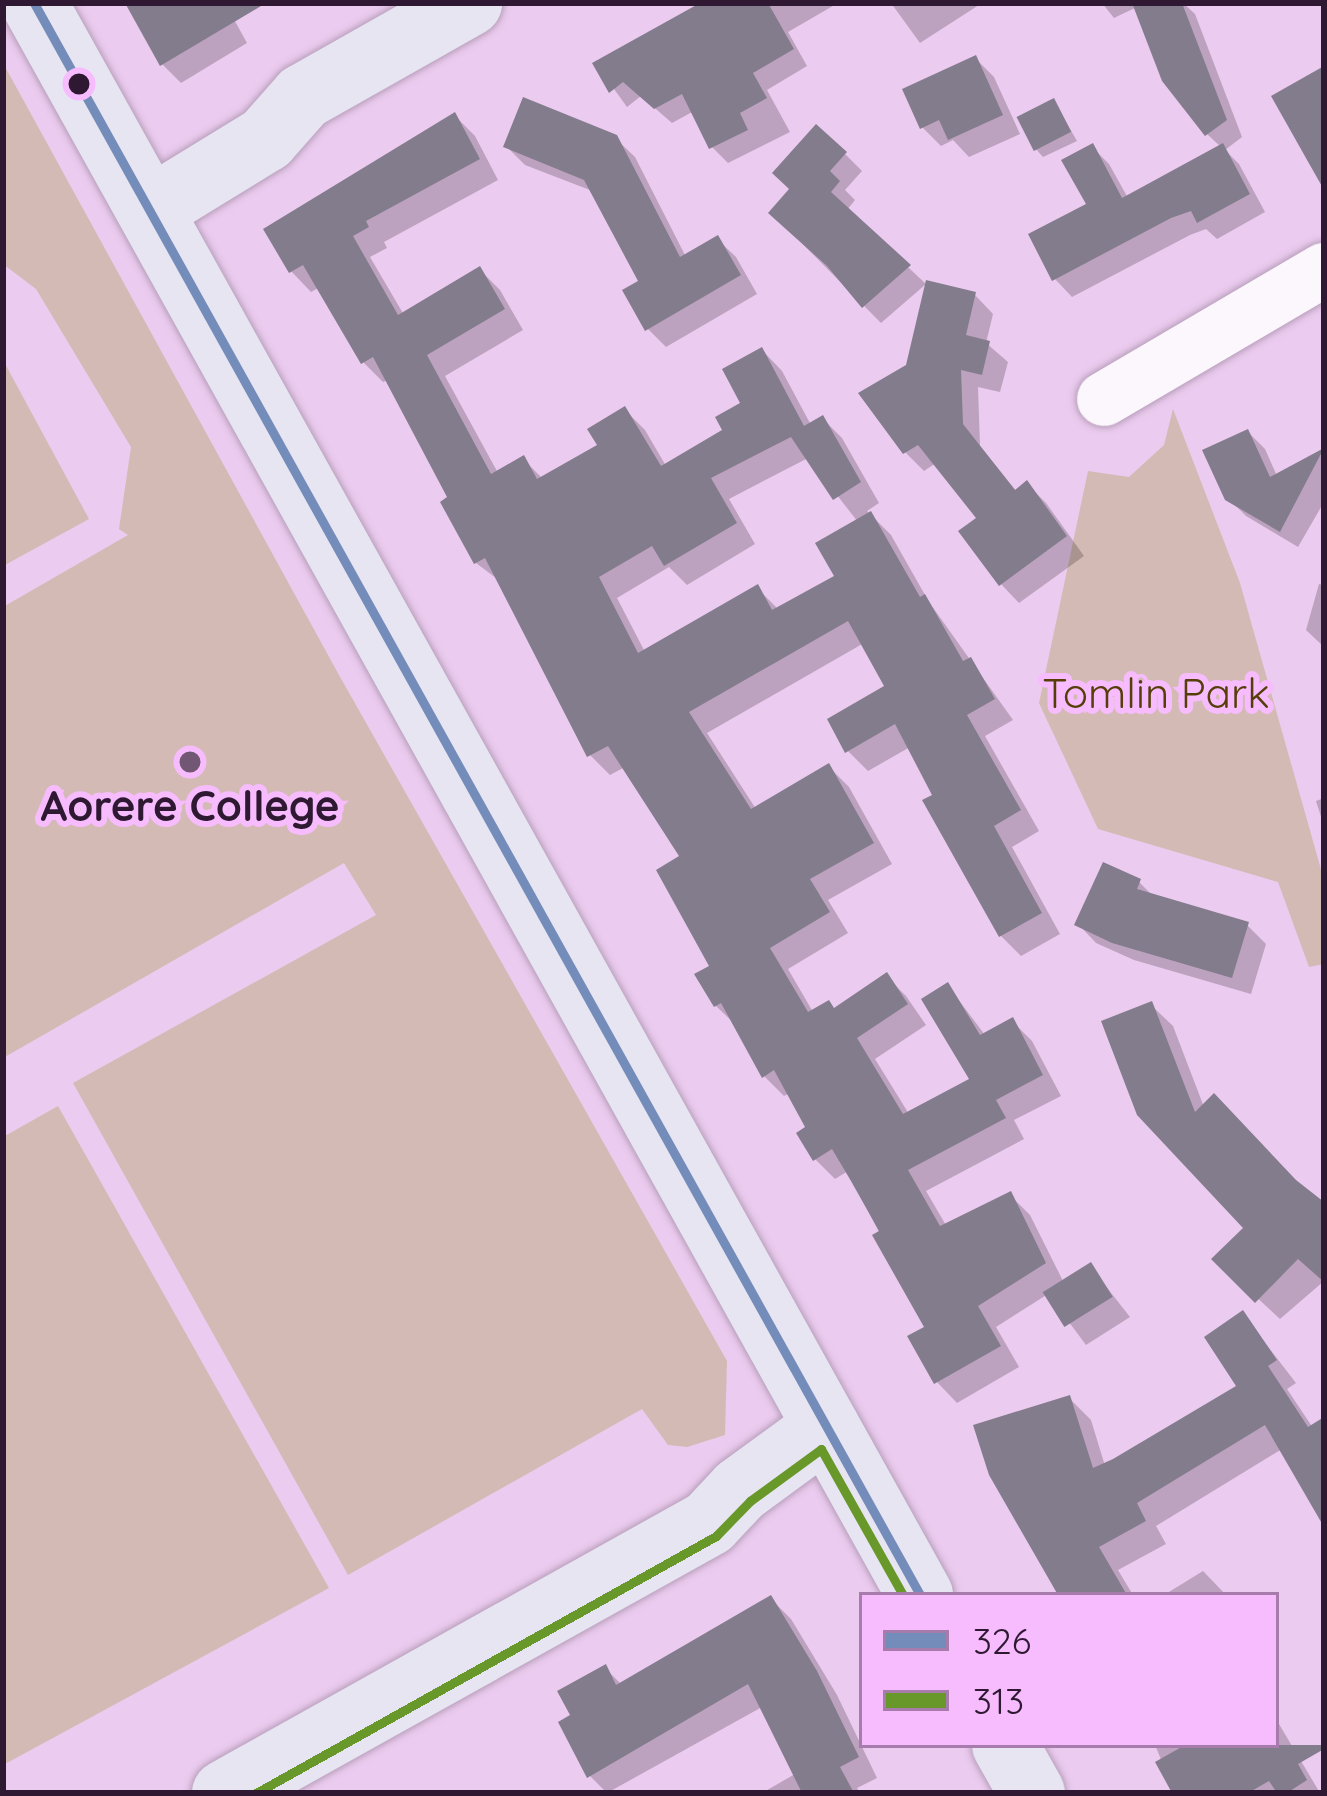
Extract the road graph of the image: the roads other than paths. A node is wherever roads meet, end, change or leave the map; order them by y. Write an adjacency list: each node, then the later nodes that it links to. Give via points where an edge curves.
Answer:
1 (34, 3): 3 (main road)
2 (469, 3): 3 (main road, via 303,98 260,101)
3 (139, 191): 6 (main road)
4 (1324, 270): 5 (street)
5 (1104, 399)
6 (837, 1448): 7 (main road); 9 (main road, via 740,1490 709,1523)
7 (918, 1592)
8 (1007, 1748): 10 (main road)
9 (225, 1793)
10 (1032, 1793)

